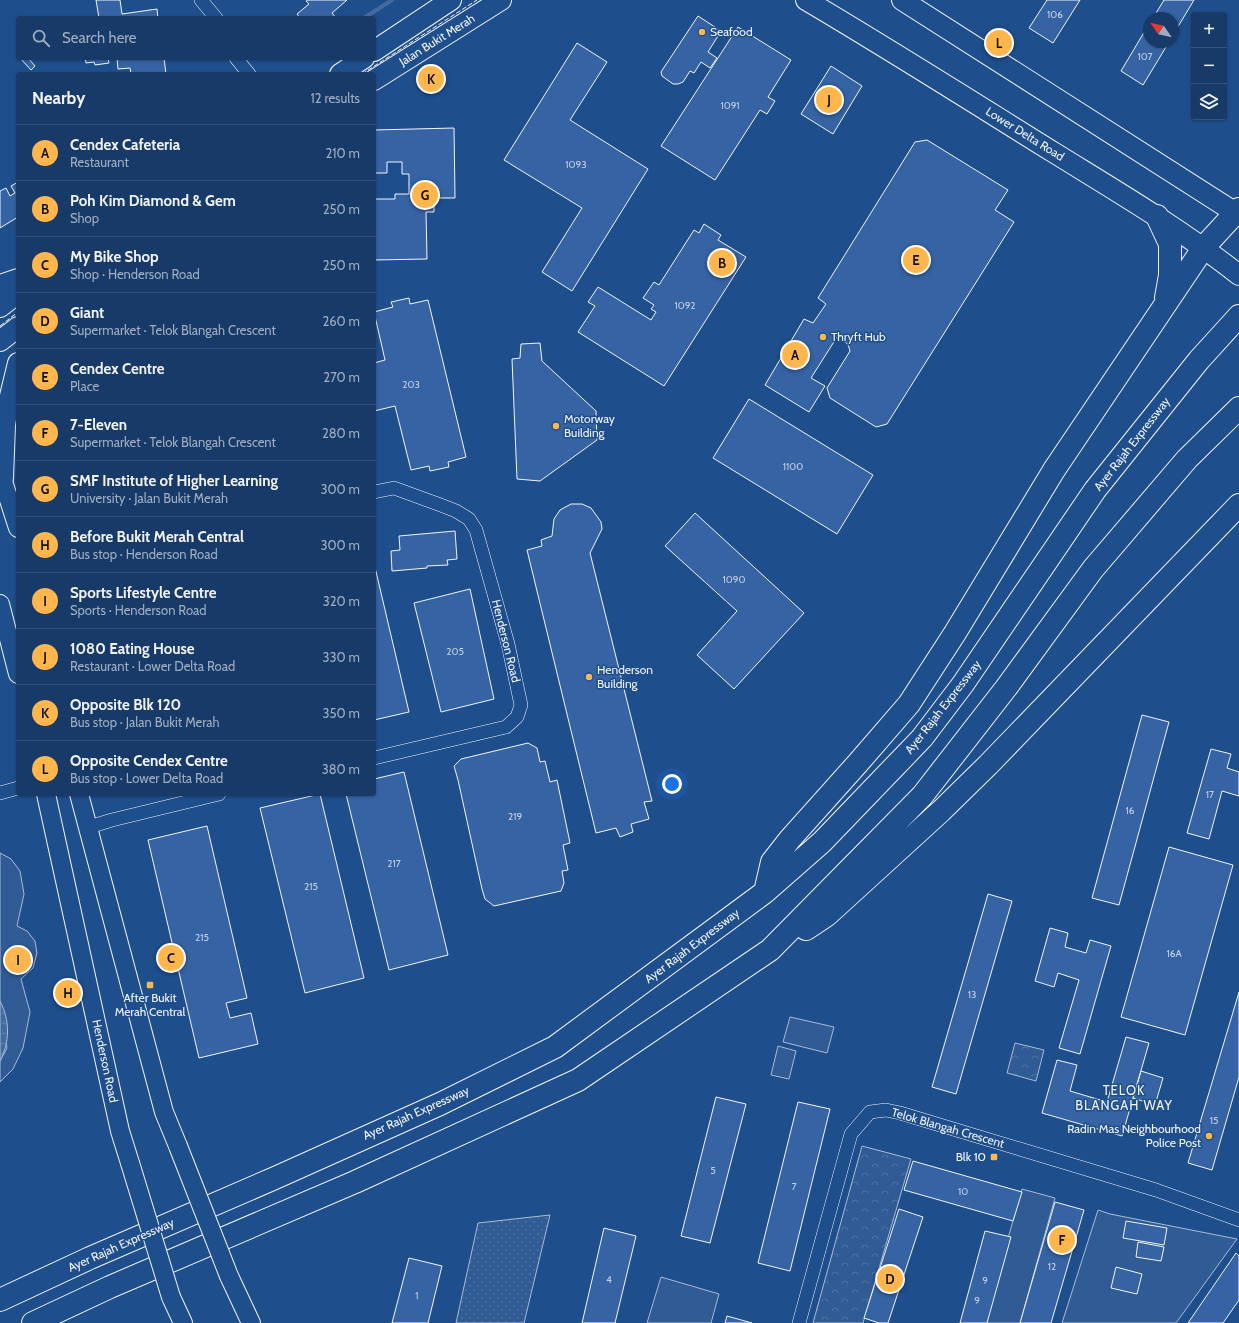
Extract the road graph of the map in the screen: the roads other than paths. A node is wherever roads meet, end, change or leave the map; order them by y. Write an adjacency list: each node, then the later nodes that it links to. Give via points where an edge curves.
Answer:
1 (192, 0): 7 (street)
2 (201, 0): 8 (street)
3 (451, 0): 9 (main road, Jalan Bukit Merah)
4 (501, 0): 16 (main road, Jalan Bukit Merah)
5 (806, 0): 18 (main road, Lower Delta Road)
6 (902, 0): 17 (main road)
7 (205, 16)
8 (214, 16)
9 (376, 50)
10 (238, 60): 13 (street)
11 (248, 60): 14 (street)
12 (361, 60): 15 (main road)
13 (246, 72)
14 (256, 72)
15 (343, 72)
16 (376, 79)
17 (1238, 212): 19 (highway)
18 (1153, 214): 19 (main road, Lower Delta Road); 24 (highway, via 1170,244 1170,275)
19 (1204, 247): 20 (main road, Lower Delta Road); 24 (highway)
20 (1239, 275)
21 (16, 280): 22 (main road)
22 (0, 286)
23 (16, 295): 25 (main road)
24 (1164, 305): 46 (highway, via 1054,470 909,704 780,851 772,862)
25 (0, 307)
26 (1239, 316): 30 (highway, Ayer Rajah Expressway)
27 (16, 329): 29 (main road)
28 (1239, 336): 30 (highway, Ayer Rajah Expressway)
29 (0, 341)
30 (1200, 360): 46 (highway, Ayer Rajah Expressway, via 1095,490 963,684 922,738 822,842)
31 (16, 373): 33 (main road, via 5,425)
32 (1239, 408): 47 (highway, via 1187,459 1093,569 1006,688 922,796)
33 (1, 475): 36 (main road)
34 (376, 492): 39 (street, Henderson Road, via 394,488 456,511 469,520 476,530 508,644 521,706 517,717 506,727)
35 (1239, 505): 47 (highway, via 941,811 826,915)
36 (16, 522)
37 (0, 604): 38 (main road)
38 (16, 666)
39 (376, 758)
40 (16, 789): 41 (street)
41 (0, 793)
42 (46, 796): 51 (main road, Henderson Road, bridge, via 120,1131 171,1296)
43 (80, 796): 45 (main road)
44 (211, 796): 45 (street)
45 (89, 827): 52 (main road, bridge, via 164,1112 229,1276)
46 (765, 892): 49 (highway, Ayer Rajah Expressway, via 555,1047 440,1104)
47 (770, 950): 50 (highway, via 578,1080 355,1182 110,1287)
48 (1239, 1220): 53 (street, Telok Blangah Crescent, via 1156,1190 900,1113 886,1110 870,1112 851,1134)
49 (0, 1300)
50 (33, 1323)
51 (183, 1323)
52 (251, 1323)
53 (799, 1323)

